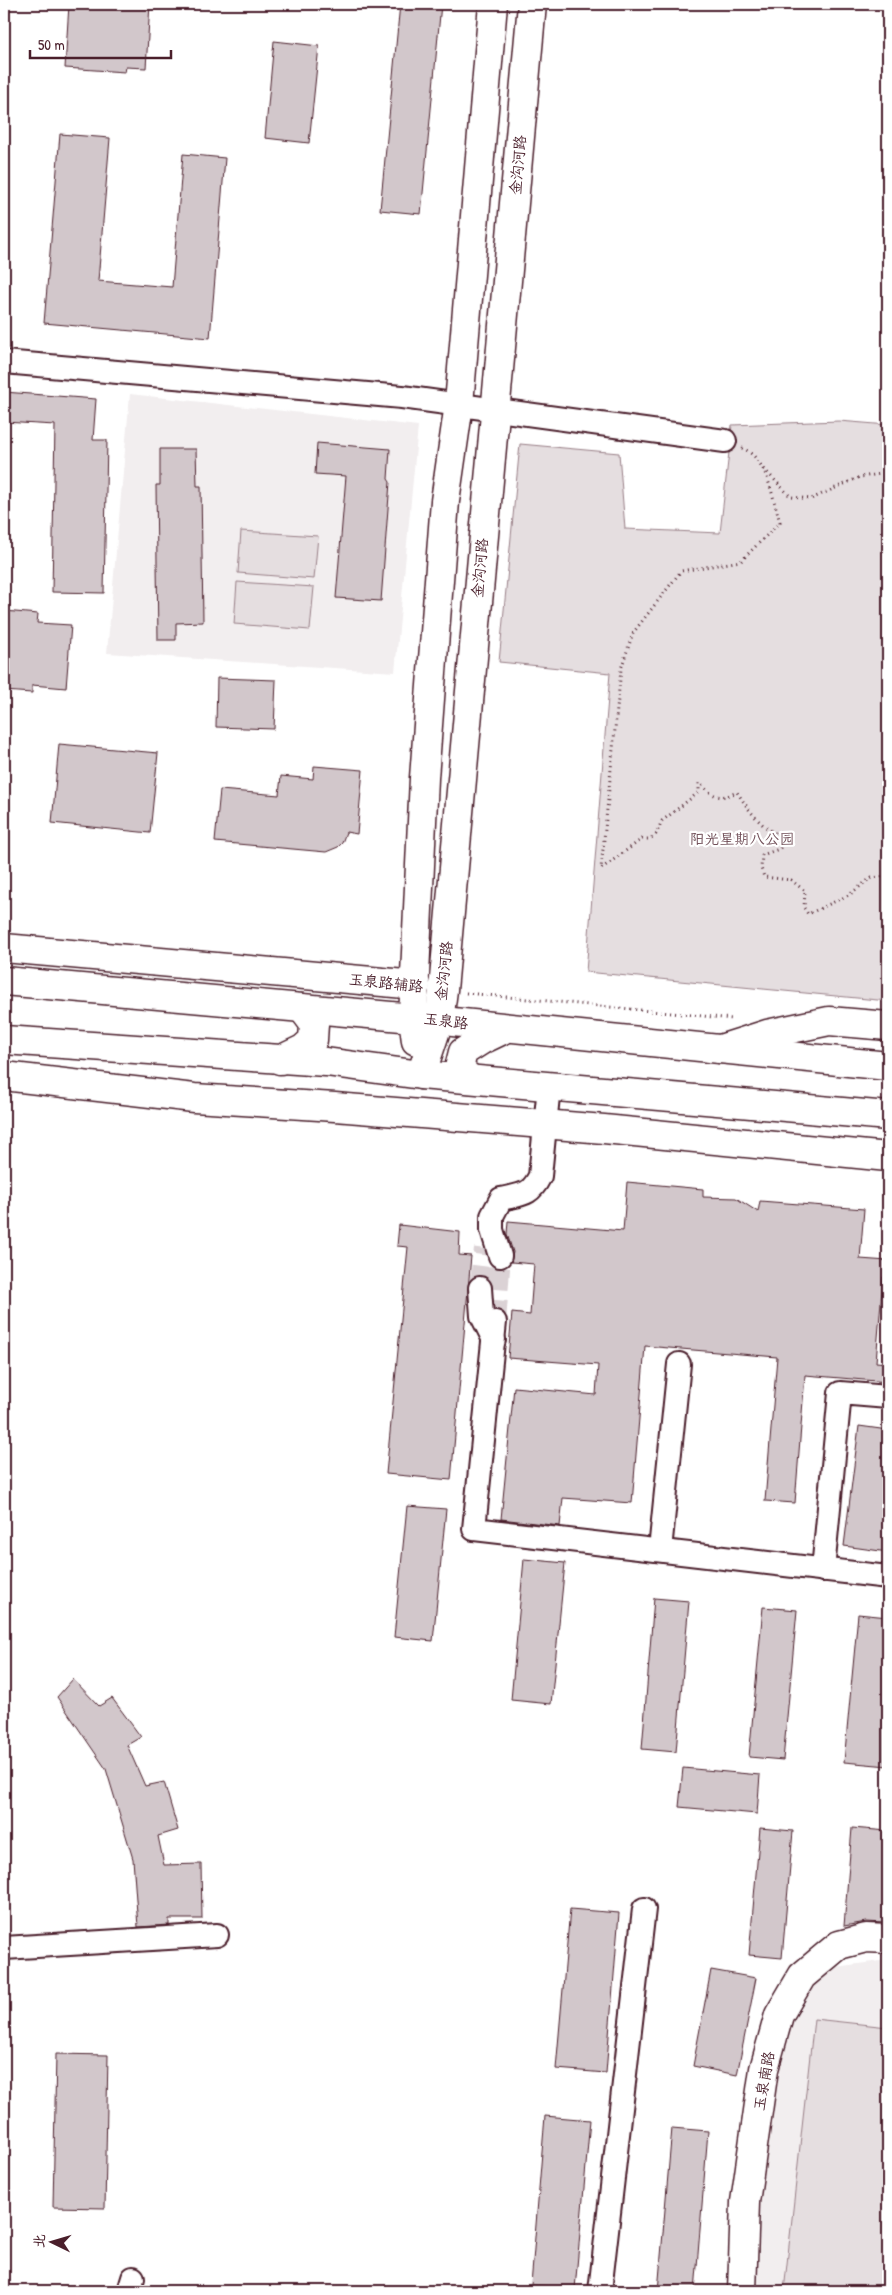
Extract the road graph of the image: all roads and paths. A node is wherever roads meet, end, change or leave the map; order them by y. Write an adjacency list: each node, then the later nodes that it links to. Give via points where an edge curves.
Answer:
1 (493, 4): 4 (street, 金沟河路)
2 (532, 4): 5 (street, 金沟河路)
3 (4, 362): 4 (street)
4 (458, 404): 5 (street); 12 (street, 金沟河路, via 445,501 424,778)
5 (497, 409): 6 (street); 13 (street, 金沟河路)
6 (725, 441): 7 (path, via 750,451)
7 (763, 468): 8 (path, via 791,498 810,499 860,477); 9 (path, via 780,522 741,561 681,571 633,634 620,669 601,869 642,839 650,839 656,834 662,821 699,792 699,783 714,796 725,798 737,792 753,817 780,836 790,838 779,849 762,855 761,868 764,877 791,880 805,891 804,908 808,914 849,896 871,878)
8 (888, 473)
9 (888, 876)
10 (4, 948): 12 (street, 玉泉路辅路)
11 (4, 981): 14 (street, 玉泉路)
12 (416, 985): 15 (street, 金沟河路)
13 (443, 990): 15 (street, 金沟河路); 16 (path, 玉泉路辅路)
14 (302, 1008): 15 (street, 玉泉路); 21 (street, via 314,1024 313,1040 303,1049)
15 (426, 1019): 18 (street, 玉泉路); 23 (street, 金沟河路)
16 (740, 1020)
17 (888, 1026): 20 (street, via 829,1021 767,1034)
18 (507, 1028): 20 (street, 玉泉路); 25 (street, via 464,1052 459,1068)
19 (4, 1040): 21 (street)
20 (720, 1049): 22 (street, 玉泉路)
21 (280, 1060): 23 (street, via 326,1062)
22 (888, 1066)
23 (421, 1075): 25 (street)
24 (4, 1076): 28 (street, via 194,1098)
25 (470, 1079): 26 (street)
26 (548, 1086): 27 (street); 28 (street)
27 (888, 1116)
28 (545, 1125): 29 (street); 30 (street, via 540,1176 534,1189 501,1199 492,1216)
29 (888, 1157)
30 (492, 1245)
31 (480, 1288): 34 (street, via 482,1316 495,1331 474,1529)
32 (679, 1364): 34 (street)
33 (888, 1397): 35 (street, via 840,1393)
34 (660, 1550): 35 (street)
35 (823, 1570): 36 (street)
36 (888, 1577)
37 (644, 1909): 41 (street)
38 (217, 1935): 40 (street)
39 (888, 1939): 42 (street, 玉泉南路, via 866,1938 839,1946 802,1976 779,2015 764,2069 746,2202)
40 (4, 1948)
41 (600, 2291)
42 (742, 2291)

